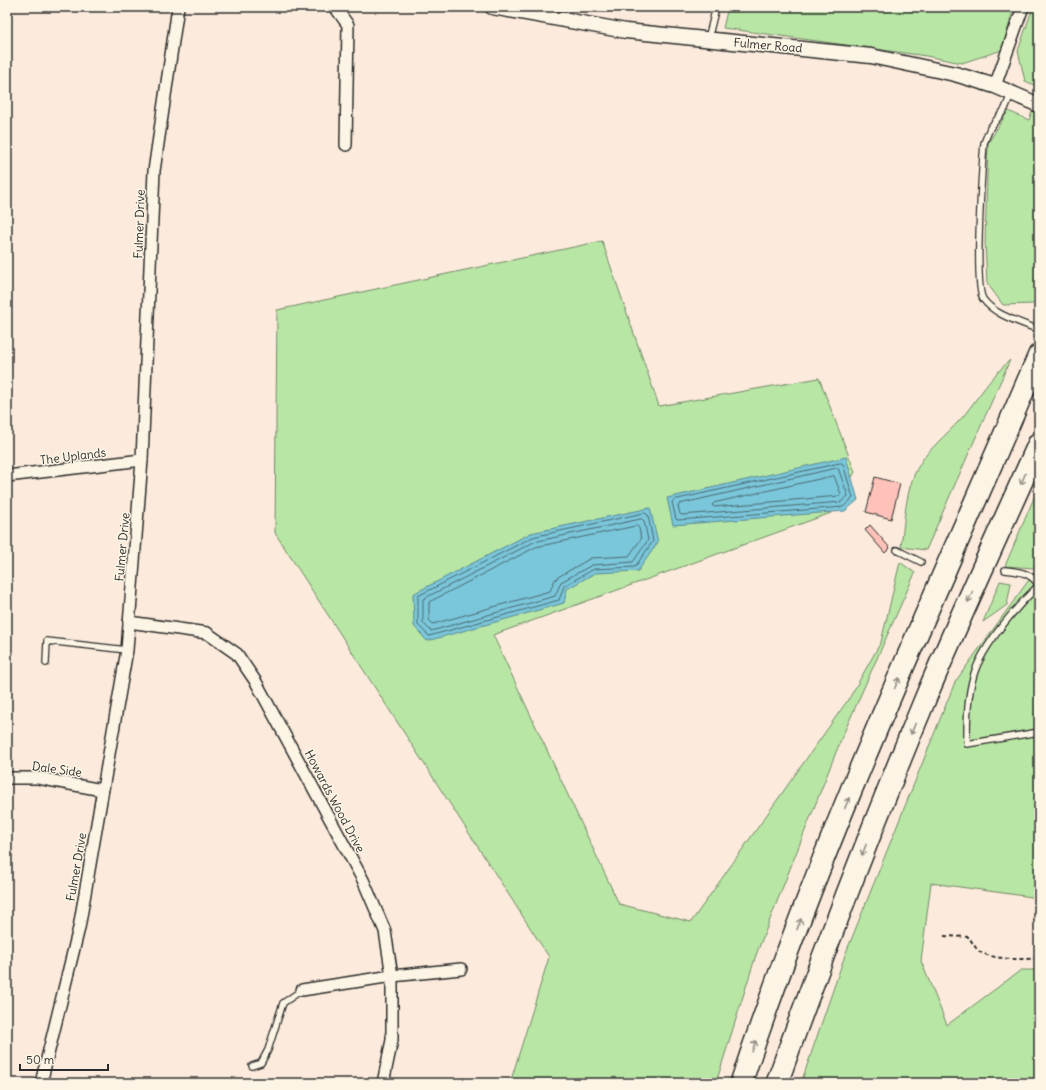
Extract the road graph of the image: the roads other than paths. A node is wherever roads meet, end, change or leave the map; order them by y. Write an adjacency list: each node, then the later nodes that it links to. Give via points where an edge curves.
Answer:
1 (178, 7): 14 (street, Fulmer Drive, via 154,171)
2 (335, 7): 10 (street, via 348,25)
3 (492, 7): 6 (street, Fulmer Road, via 626,31)
4 (716, 7): 6 (lane)
5 (1023, 7): 7 (street)
6 (708, 40): 7 (street, Fulmer Road, via 871,56 925,67)
7 (995, 86): 8 (street, Fulmer Road)
8 (1012, 93): 9 (street, Fulmer Road); 11 (lane, via 1005,109 990,128 984,143 978,276 982,298 996,312)
9 (1039, 104)
10 (346, 145)
11 (1039, 330)
12 (1039, 355): 31 (highway, one-way to 12, via 826,851)
13 (1039, 443): 32 (highway, one-way to 32, via 912,732 817,971)
14 (142, 460): 15 (street, The Uplands); 19 (street, Fulmer Drive)
15 (7, 476)
16 (897, 550): 17 (lane)
17 (921, 562)
18 (1005, 570): 22 (lane, via 1034,577 1039,585 1020,604 989,646 974,673 969,695 967,744)
19 (129, 622): 20 (street, Fulmer Drive); 26 (street, Howards Wood Drive, via 207,633 237,654 256,682 363,880 384,932)
20 (127, 650): 21 (lane, via 47,641); 24 (street, Fulmer Drive)
21 (46, 663)
22 (1039, 732)
23 (7, 778): 24 (street, Dale Side, via 38,778)
24 (102, 790): 29 (street, Fulmer Drive, via 79,928)
25 (461, 968): 26 (street)
26 (392, 976): 27 (street); 30 (street, Howards Wood Drive, via 392,1040)
27 (302, 990): 28 (lane, via 283,1004 268,1050 261,1063)
28 (252, 1066)
29 (41, 1083)
30 (383, 1083)
31 (741, 1083)
32 (777, 1083)

